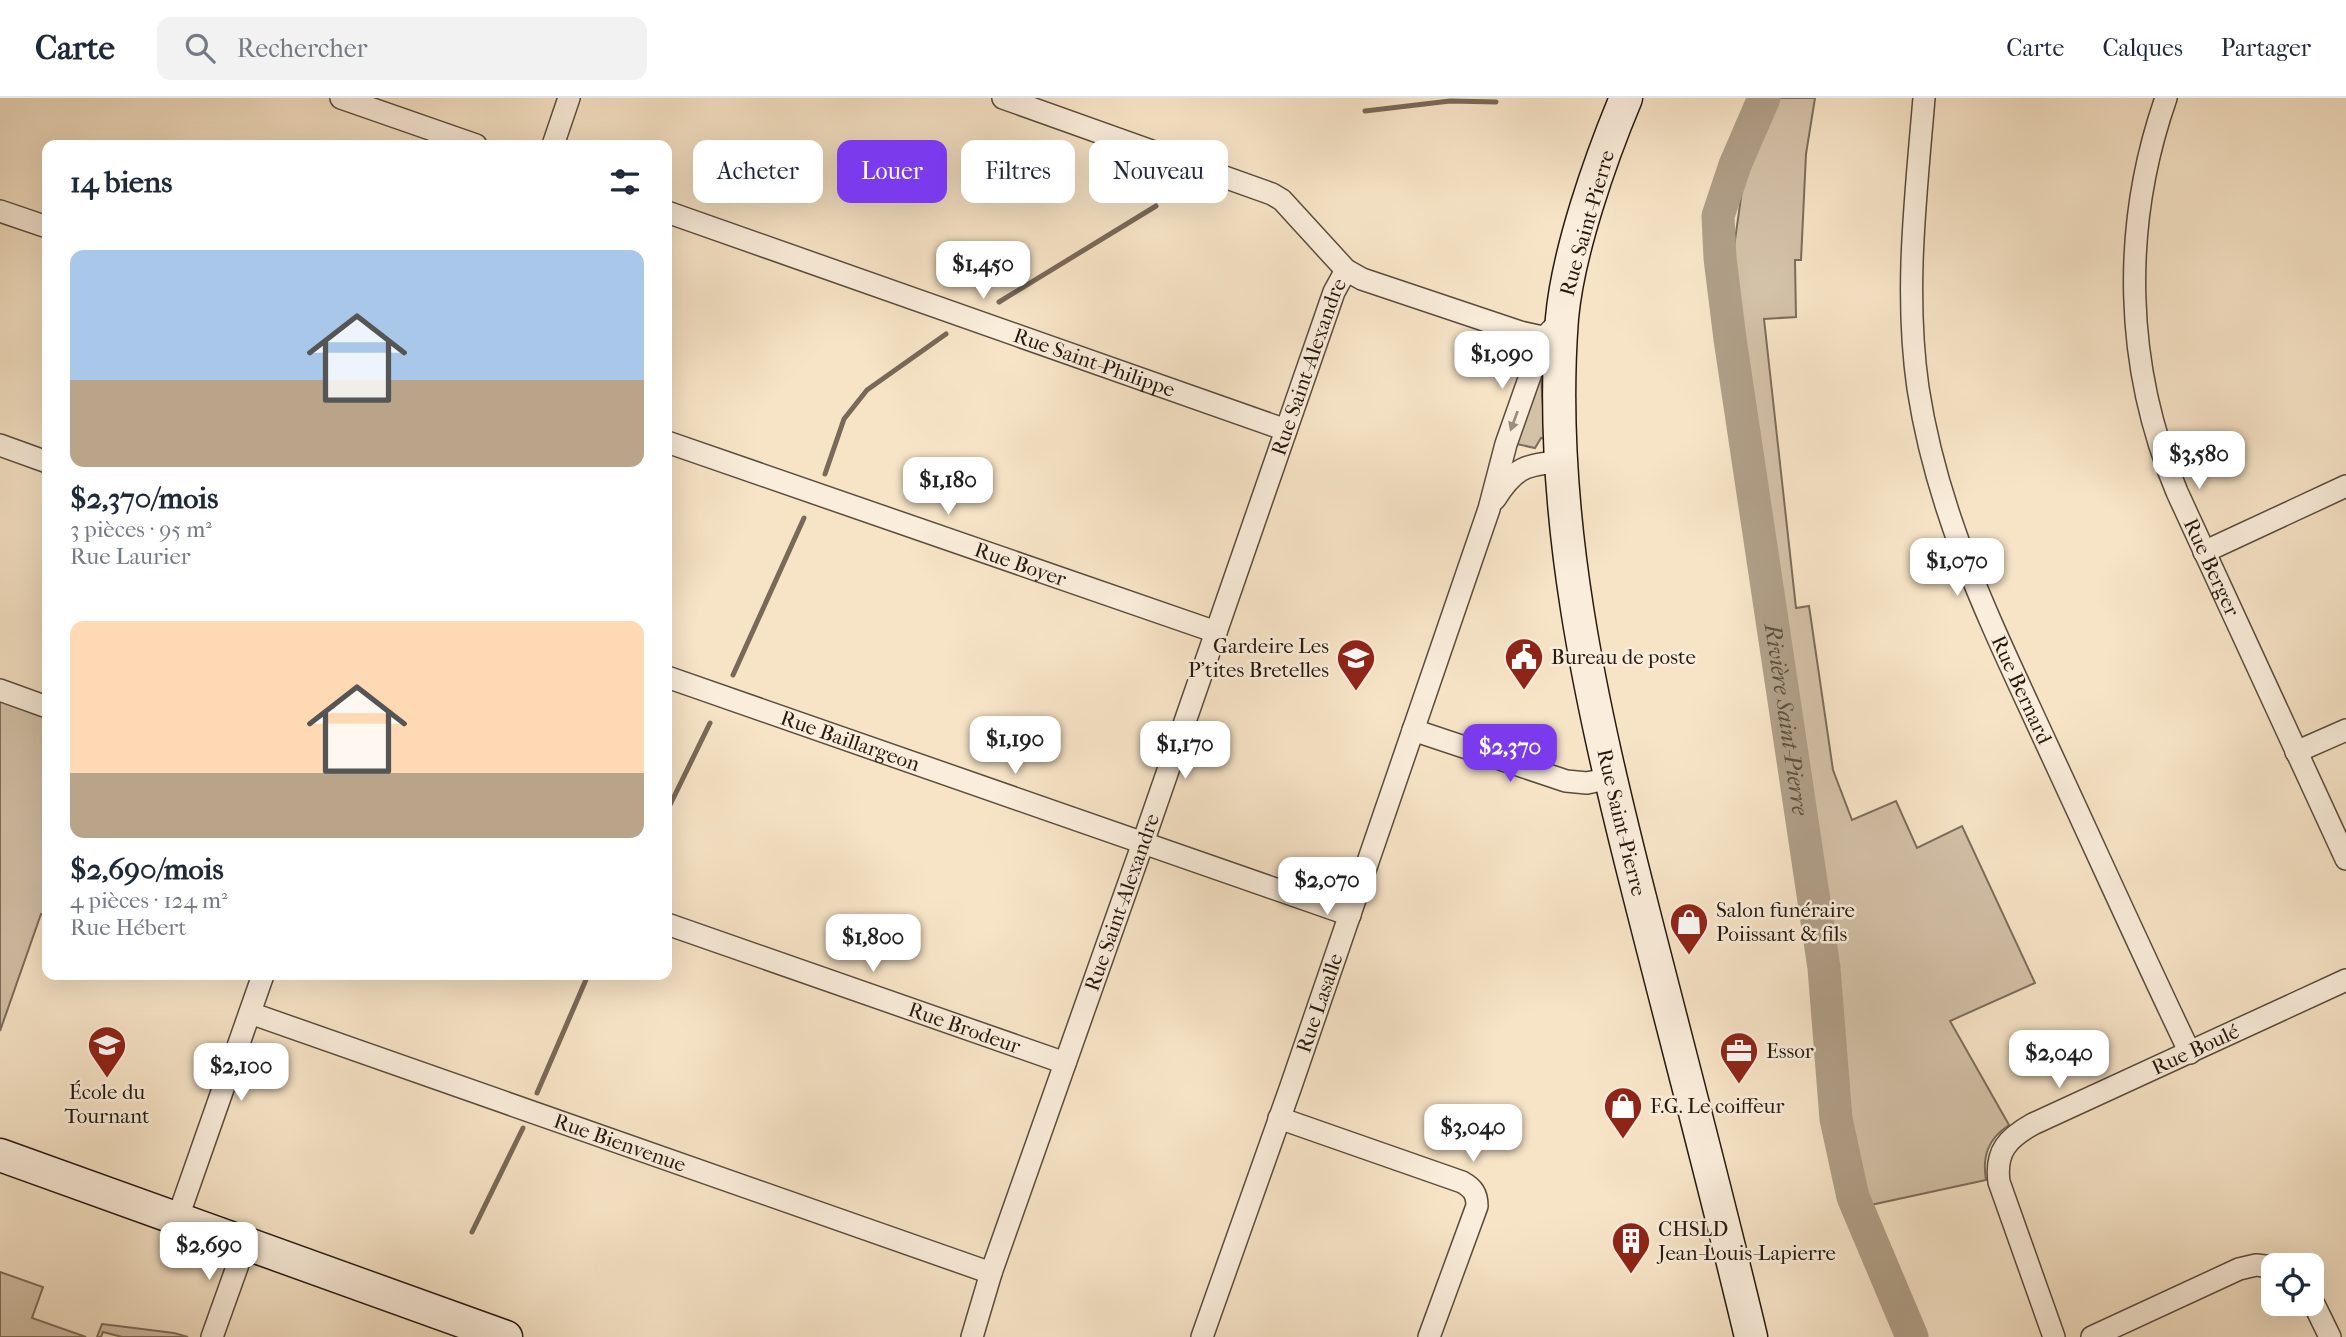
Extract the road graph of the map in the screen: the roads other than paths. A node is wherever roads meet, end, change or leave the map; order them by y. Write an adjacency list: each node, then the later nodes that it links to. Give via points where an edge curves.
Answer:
1 (341, 98): 7 (street)
2 (569, 98): 8 (street)
3 (1003, 98): 12 (street, via 1272,194)
4 (1626, 98): 13 (main road, Rue Saint-Pierre, via 1581,228)
5 (1924, 98): 37 (street, Rue Bernard, via 1911,307 1919,389 1937,478 1970,575)
6 (2166, 98): 21 (street, Rue Berger, via 2137,216 2133,268 2136,328 2157,435)
7 (462, 140)
8 (555, 140)
9 (0, 211): 11 (street)
10 (672, 214): 14 (street, Rue Saint-Philippe)
11 (42, 225)
12 (1346, 270): 13 (street, via 1362,279); 14 (street, Rue Saint-Alexandre, via 1334,292)
13 (1555, 333): 18 (main road, Rue Saint-Pierre); 20 (street, Rue Lasalle, one-way to 20, via 1506,444)
14 (1286, 430): 22 (street, Rue Saint-Alexandre)
15 (672, 444): 22 (street, Rue Boyer)
16 (0, 445): 17 (street)
17 (42, 459)
18 (1561, 462): 20 (street, Rue Lasalle, via 1522,468 1505,483); 29 (main road, Rue Saint-Pierre, via 1581,631)
19 (2346, 486): 21 (street)
20 (1489, 509): 26 (street, Rue Lasalle)
21 (2204, 552): 28 (street, Rue Berger)
22 (1216, 632): 30 (street, Rue Saint-Alexandre)
23 (672, 679): 30 (street, Rue Baillargeon)
24 (0, 690): 25 (street)
25 (42, 705)
26 (1413, 730): 29 (street, via 1566,781); 32 (street, Rue Lasalle)
27 (2346, 730): 28 (street)
28 (2296, 752): 31 (street, Rue Berger)
29 (1611, 778): 52 (main road, Rue Saint-Pierre)
30 (1142, 843): 32 (street, Rue Baillargeon); 38 (street, Rue Saint-Alexandre)
31 (2346, 859)
32 (1350, 915): 39 (street, Rue Lasalle)
33 (672, 925): 38 (street, Rue Brodeur)
34 (261, 980): 36 (street)
35 (2346, 980): 37 (street, Rue Boulé)
36 (250, 1013): 41 (street); 44 (street, Rue Bienvenue)
37 (2190, 1053): 53 (street, Rue Boulé, via 2033,1124 2005,1146 1998,1163 1999,1182)
38 (1065, 1063): 44 (street, Rue Saint-Alexandre)
39 (1279, 1118): 50 (street, Rue Lasalle); 51 (street, via 1462,1182 1474,1191 1477,1206)
40 (0, 1155): 41 (main road)
41 (178, 1217): 42 (main road)
42 (246, 1242): 46 (main road); 47 (street)
43 (2261, 1266): 54 (street, via 2239,1269)
44 (991, 1273): 49 (street, Rue Saint-Alexandre)
45 (2320, 1316): 55 (street)
46 (457, 1328): 48 (main road)
47 (212, 1337)
48 (506, 1337)
49 (972, 1337)
50 (1202, 1337)
51 (1429, 1337)
52 (1751, 1337)
53 (2054, 1337)
54 (2092, 1337)
55 (2330, 1337)

